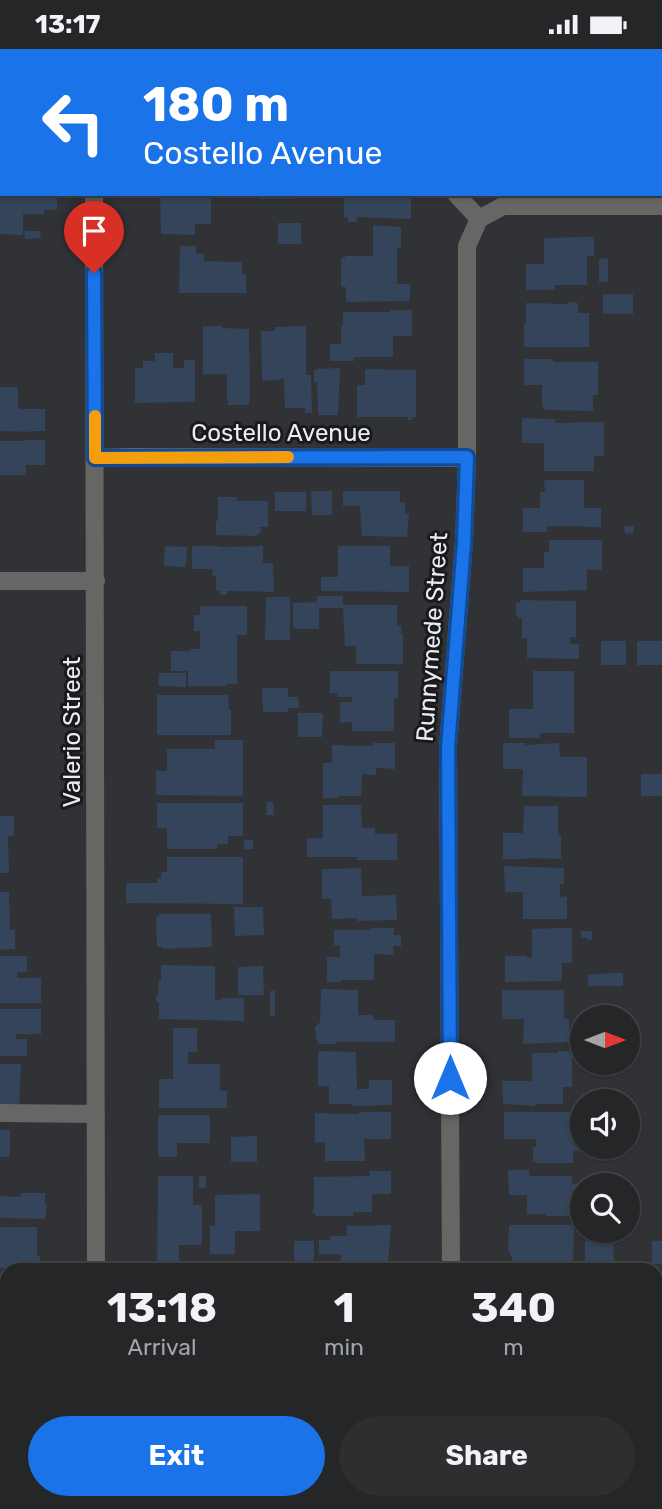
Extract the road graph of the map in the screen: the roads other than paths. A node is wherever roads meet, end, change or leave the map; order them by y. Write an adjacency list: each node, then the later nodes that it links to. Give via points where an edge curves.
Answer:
1 (94, 196): 6 (street, Valerio Street)
2 (458, 196): 4 (street)
3 (662, 206): 4 (street, via 503,206)
4 (479, 219): 5 (street, Runnymede Street, via 467,246)
5 (467, 457): 6 (street, Costello Avenue); 12 (street, Runnymede Street, via 448,747)
6 (95, 458): 8 (street, Valerio Street)
7 (0, 581): 8 (street)
8 (96, 581): 10 (street, Valerio Street)
9 (0, 1113): 10 (street)
10 (96, 1114): 11 (street, Valerio Street)
11 (96, 1263)
12 (451, 1263)

